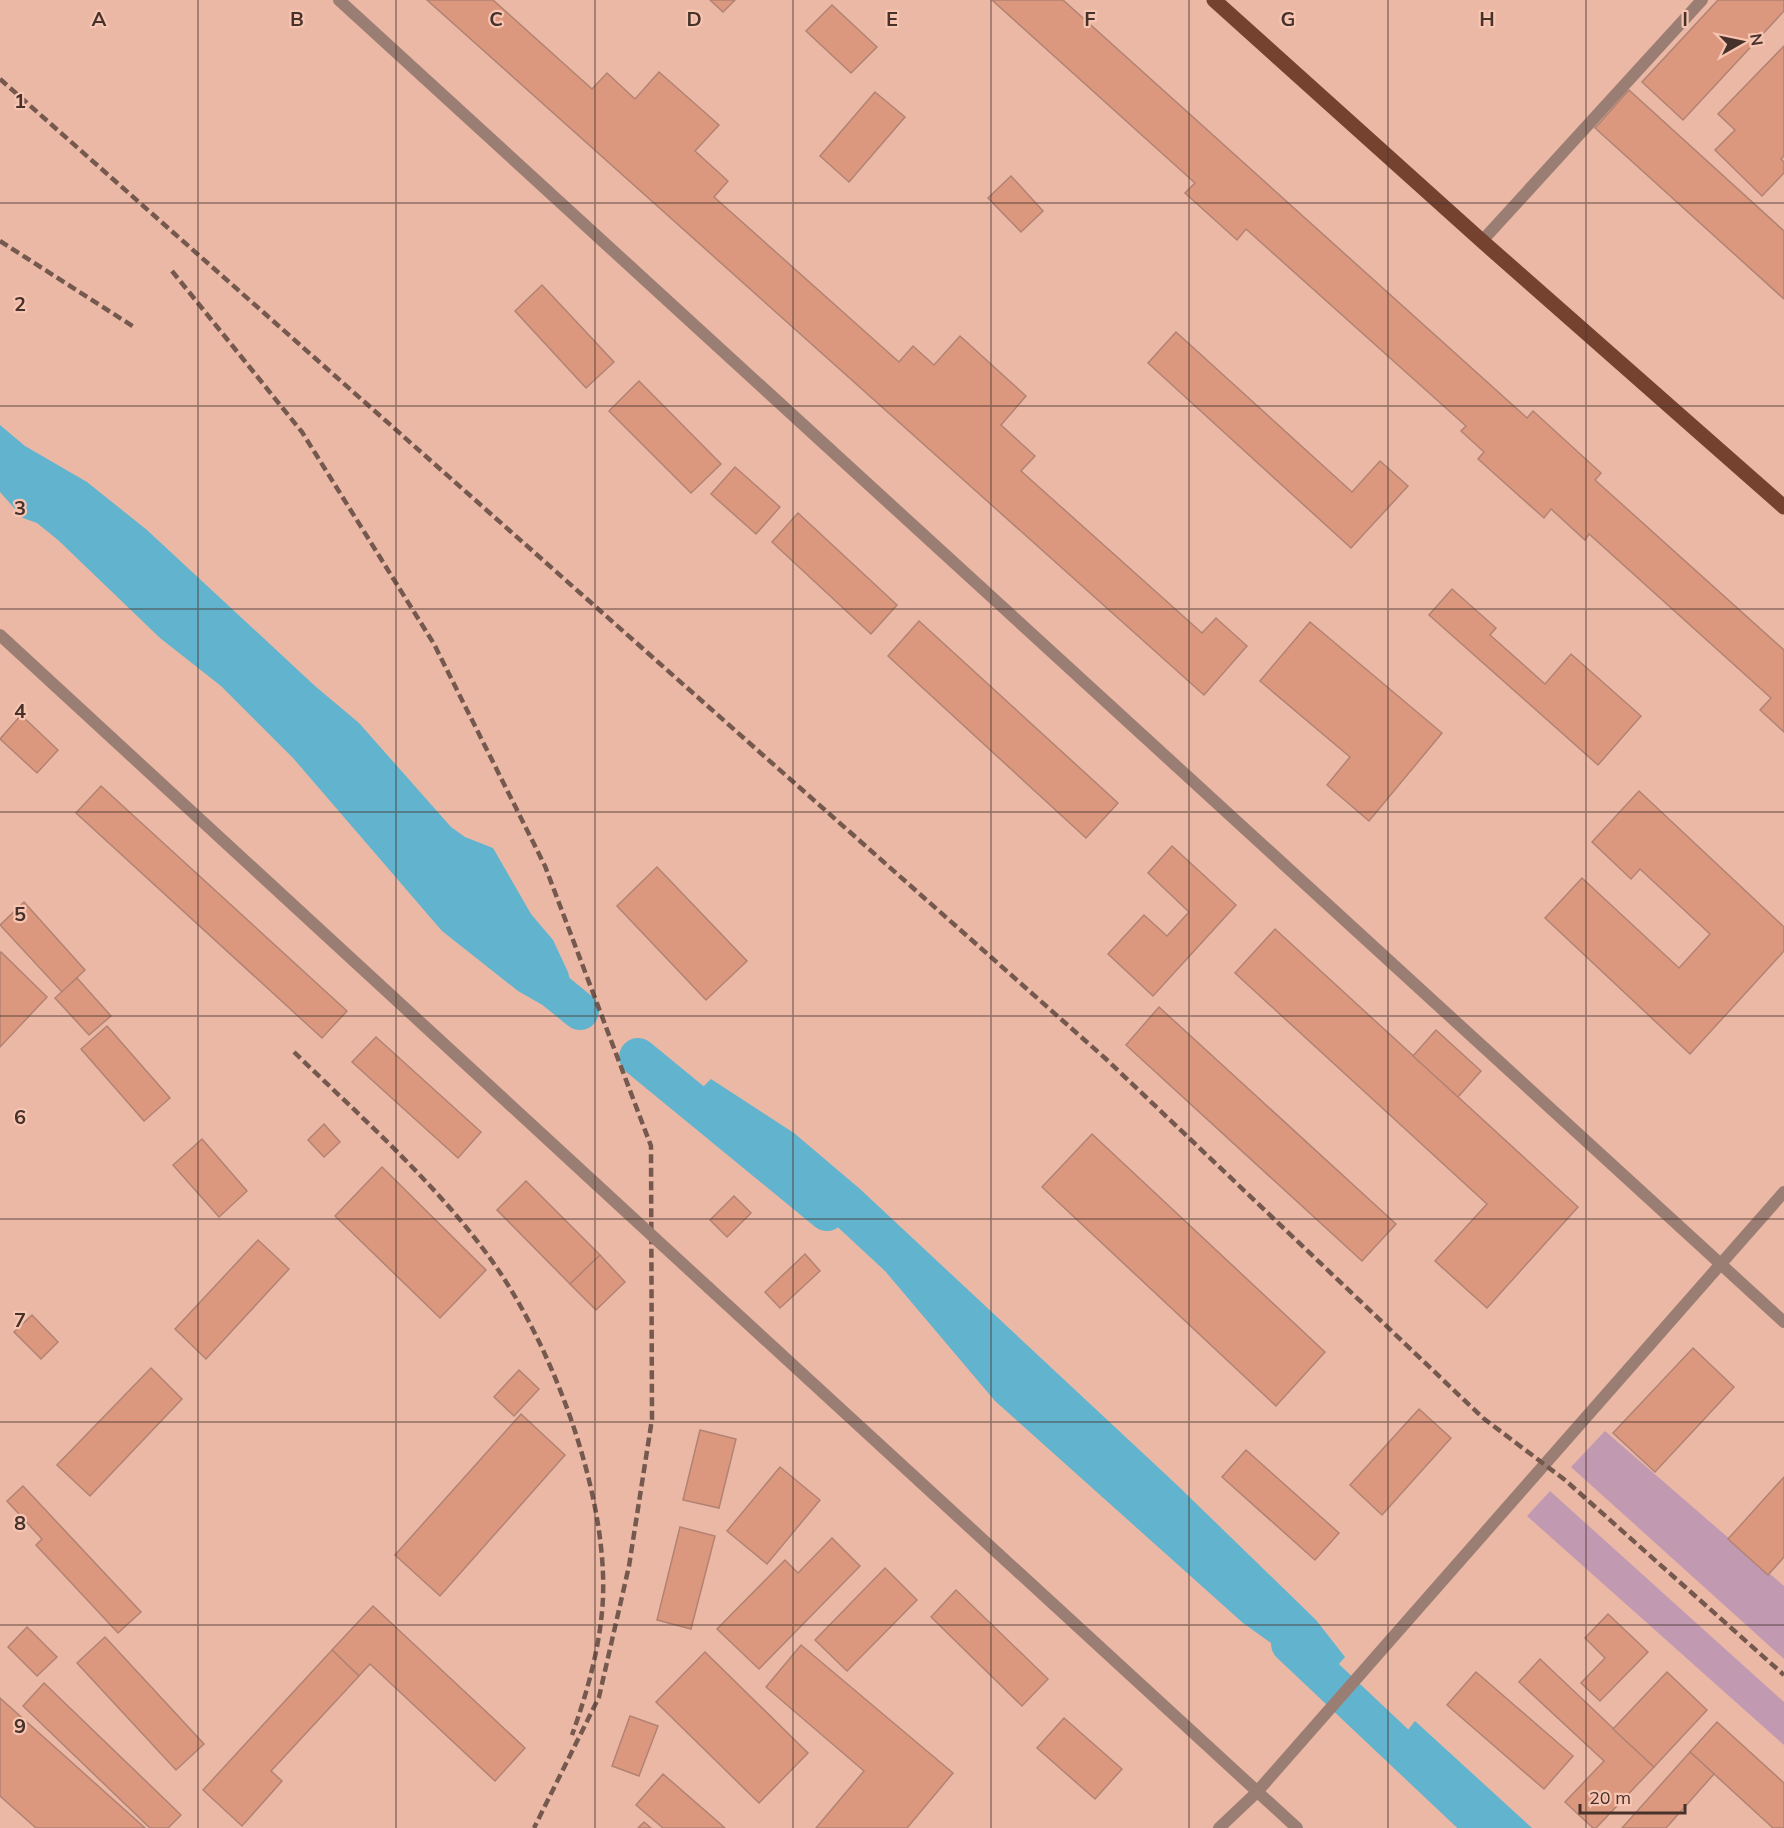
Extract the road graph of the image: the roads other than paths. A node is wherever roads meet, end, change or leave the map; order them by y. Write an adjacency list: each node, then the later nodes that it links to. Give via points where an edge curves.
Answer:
1 (339, 0): 8 (street)
2 (1214, 0): 4 (main road)
3 (1702, 0): 4 (street)
4 (1482, 242): 5 (main road)
5 (1784, 507)
6 (0, 635): 10 (street, bridge)
7 (1784, 1192): 8 (street)
8 (1719, 1266): 9 (street); 10 (street)
9 (1784, 1322)
10 (1256, 1793): 11 (street); 12 (street)
11 (1220, 1828)
12 (1297, 1828)

